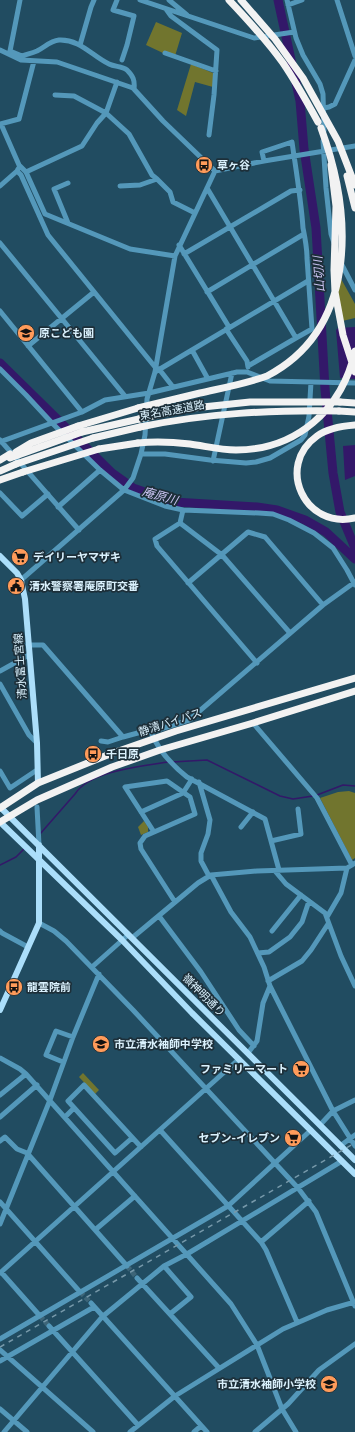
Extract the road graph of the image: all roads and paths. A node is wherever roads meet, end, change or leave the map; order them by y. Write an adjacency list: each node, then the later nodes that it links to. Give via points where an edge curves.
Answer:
1 (20, 0): 18 (street, via 10,51)
2 (94, 0): 14 (street)
3 (117, 0): 19 (street, via 113,10 134,16)
4 (140, 0): 11 (street)
5 (169, 0): 12 (street)
6 (229, 0): 31 (highway, bridge, via 283,63)
7 (241, 0): 27 (highway, bridge, via 288,55)
8 (302, 0): 10 (street)
9 (337, 0): 17 (street)
10 (288, 2): 13 (street)
11 (166, 9): 12 (street); 23 (street, via 171,16 217,50)
12 (190, 17): 13 (street, via 254,38)
13 (294, 32): 28 (street, via 320,84)
14 (80, 45): 18 (street, via 53,41); 25 (street, via 108,64 123,67 134,77)
15 (0, 50): 18 (street)
16 (165, 53): 23 (street)
17 (355, 56)
18 (22, 58): 20 (street)
19 (122, 60)
20 (34, 61): 24 (street, via 57,62); 30 (street, via 19,119)
21 (354, 62): 22 (street); 28 (street, via 334,104)
22 (355, 70)
23 (216, 71): 32 (street)
24 (117, 82): 25 (street); 29 (street)
25 (134, 89): 39 (street)
26 (55, 95): 29 (street, via 74,96)
27 (317, 102): 43 (highway, bridge, via 338,141); 48 (highway, bridge, via 337,146)
28 (324, 108): 34 (street)
29 (106, 113): 40 (street, via 82,146); 41 (street, via 129,134 152,175)
30 (0, 124): 37 (street)
31 (319, 125): 50 (highway, bridge, via 339,179); 80 (highway, bridge, via 329,158 335,193 334,280 338,310 346,348)
32 (209, 135)
33 (355, 146): 34 (street)
34 (323, 151): 35 (street); 61 (street, via 331,234 338,257)
35 (296, 156): 36 (street); 36 (street, via 292,142 262,152); 47 (street)
36 (264, 161): 39 (street)
37 (19, 164): 38 (street); 40 (street)
38 (17, 171): 44 (street); 62 (street, via 48,235)
39 (215, 171): 46 (street)
40 (26, 172): 51 (street, via 45,214)
41 (157, 179): 45 (street, via 140,185); 49 (street, via 170,192 173,202)
42 (68, 183): 51 (street, via 54,189)
43 (355, 185)
44 (0, 186)
45 (120, 186)
46 (207, 188): 49 (street); 52 (street)
47 (300, 190): 52 (street, via 291,191); 53 (street)
48 (355, 208)
49 (195, 213): 55 (street)
50 (348, 216)
51 (68, 223): 57 (street, via 130,249)
52 (230, 228): 56 (street); 58 (street)
53 (304, 234): 58 (street); 60 (street)
54 (0, 243): 68 (street)
55 (179, 245): 56 (street); 57 (street)
56 (184, 254): 63 (street)
57 (175, 256): 78 (street)
58 (252, 265): 63 (street); 65 (street)
59 (352, 267): 64 (highway)
60 (308, 281): 65 (street); 71 (street, via 312,329)
61 (355, 290)
62 (94, 292): 68 (street); 78 (street)
63 (207, 292): 70 (street)
64 (348, 295)
65 (274, 301): 70 (street); 71 (street)
66 (344, 305): 69 (highway)
67 (0, 311): 72 (street)
68 (62, 319): 72 (street); 87 (street)
69 (333, 326)
70 (227, 328): 73 (street); 76 (street)
71 (296, 338): 76 (street)
72 (28, 346): 89 (street)
73 (192, 350): 78 (street); 82 (street)
74 (355, 351): 100 (highway, bridge, via 345,382 334,401 316,421 289,439 258,448 236,450 173,442 138,443 100,449)
75 (309, 352): 93 (highway, bridge, via 266,376 138,408)
76 (248, 366): 79 (street)
77 (0, 369): 91 (street)
78 (156, 369): 85 (street); 86 (street)
79 (247, 372): 81 (street); 83 (street, via 270,381)
80 (355, 372)
81 (232, 374): 82 (street); 97 (street)
82 (208, 379): 85 (street)
83 (314, 382): 84 (street); 97 (street, via 305,435 301,440 270,458 256,462)
84 (355, 383)
85 (173, 387): 86 (street)
86 (149, 393): 87 (street); 95 (street)
87 (124, 396): 89 (street, via 106,400)
88 (355, 402): 93 (highway, 東名高速道路, bridge, via 250,402 191,408)
89 (82, 412): 91 (street)
90 (355, 412): 99 (highway, 東名高速道路, bridge, via 276,411 204,416 93,438)
91 (53, 423): 94 (street); 98 (street)
92 (355, 425): 106 (highway, via 336,428 317,436 300,457 297,473 300,492 312,508 328,517 347,520)
93 (80, 429): 96 (highway, 東名高速道路, bridge)
94 (0, 441): 103 (street)
95 (141, 454): 97 (street, via 165,454); 101 (street, via 133,478)
96 (0, 461)
97 (213, 461)
98 (100, 470): 101 (street); 104 (street)
99 (0, 471)
100 (0, 480)
101 (125, 489): 105 (street, via 165,506); 108 (street)
102 (0, 492): 103 (street, via 22,516)
103 (48, 494): 104 (street)
104 (58, 506): 108 (street)
105 (183, 510): 107 (street); 113 (street, via 273,514 289,520 333,548)
106 (355, 518)
107 (180, 523): 109 (street); 112 (street, via 155,539 157,546)
108 (79, 530): 111 (street)
109 (222, 555): 112 (street); 114 (street, via 248,532 265,538); 115 (street)
110 (0, 556): 111 (main road, 清水富士宮線)
111 (21, 580): 116 (main road, 清水富士宮線)
112 (188, 583): 118 (street)
113 (355, 583): 114 (street)
114 (323, 605): 115 (street)
115 (290, 633): 118 (street)
116 (28, 645): 117 (main road, 清水富士宮線); 125 (street, via 44,645)
117 (29, 655): 119 (street); 127 (main road, 清水富士宮線)
118 (257, 663): 124 (street, via 189,720)
119 (0, 671)
120 (355, 678): 124 (highway, 静清バイパス)
121 (0, 684): 127 (street, via 29,735)
122 (355, 691): 123 (highway)
123 (253, 724): 128 (highway); 147 (street, via 317,798)
124 (152, 735): 125 (street, via 145,731); 128 (street); 133 (highway, 静清バイパス)
125 (123, 737): 126 (street, via 108,742)
126 (101, 741)
127 (37, 743): 129 (main road, 清水富士宮線)
128 (160, 750): 131 (street, via 178,770); 140 (highway, via 89,777 37,800)
129 (38, 770): 130 (street, via 10,788); 133 (main road, 清水富士宮線)
130 (0, 771)
131 (192, 779): 132 (street); 134 (street)
132 (199, 782): 139 (street); 150 (street, via 210,820 201,861)
133 (38, 783): 135 (highway, 静清バイパス)
134 (183, 793): 138 (street); 138 (street, via 167,781 125,787); 143 (street, via 190,797 195,814)
135 (0, 807): 140 (main road)
136 (37, 807): 145 (street)
137 (298, 808): 144 (street, via 301,834)
138 (141, 812): 143 (street)
139 (253, 812): 142 (street); 144 (street, via 266,819)
140 (10, 816): 141 (highway); 145 (main road)
141 (0, 822): 146 (main road)
142 (241, 827)
143 (154, 832): 153 (street, via 145,836 140,843 140,849)
144 (271, 841): 149 (street)
145 (39, 845): 146 (main road); 160 (main road, 嶺神明通り)
146 (40, 859): 156 (main road); 161 (main road, 嶺神明通り)
147 (354, 864): 148 (street)
148 (347, 868): 149 (street); 155 (street, via 341,893)
149 (277, 870): 150 (street); 151 (street, via 286,884)
150 (210, 876): 153 (street); 163 (street)
151 (301, 895): 152 (street); 159 (street)
152 (309, 901): 155 (street, via 325,913); 163 (street, via 302,922 290,937 269,952)
153 (175, 902): 154 (street)
154 (159, 916): 160 (street); 170 (street, via 201,972 239,1030)
155 (327, 918): 157 (street)
156 (39, 923): 162 (main road); 164 (street, via 54,931)
157 (328, 924): 166 (street, via 302,961); 167 (street)
158 (0, 931): 162 (street)
159 (272, 931)
160 (130, 936): 161 (street); 171 (main road, 嶺神明通り)
161 (122, 940): 164 (street); 173 (main road, 嶺神明通り)
162 (28, 947): 168 (main road)
163 (258, 953): 166 (street)
164 (92, 967): 165 (street)
165 (99, 974): 169 (street); 177 (street)
166 (269, 984): 170 (street); 182 (street)
167 (355, 986)
168 (0, 1010)
169 (73, 1037): 174 (street); 174 (street, via 56,1030 46,1055)
170 (254, 1046): 171 (street)
171 (248, 1053): 185 (main road, 嶺神明通り)
172 (0, 1058): 175 (street)
173 (239, 1058): 177 (street); 187 (main road, 嶺神明通り)
174 (63, 1062): 179 (street)
175 (26, 1074): 176 (street); 178 (street)
176 (37, 1085): 179 (street); 184 (street)
177 (205, 1088): 186 (street); 197 (street)
178 (0, 1095)
179 (50, 1100): 183 (street); 194 (street)
180 (355, 1100): 182 (street)
181 (74, 1108): 183 (street); 189 (street, via 115,1153); 189 (street, via 68,1101 84,1085)
182 (333, 1111): 185 (street); 188 (street)
183 (65, 1117): 198 (street)
184 (0, 1118)
185 (320, 1125): 191 (main road, 嶺神明通り)
186 (160, 1130): 193 (street); 204 (street)
187 (311, 1130): 196 (main road, 嶺神明通り); 197 (street)
188 (352, 1136): 191 (street); 192 (street)
189 (132, 1138): 193 (street)
190 (0, 1141): 194 (street, via 5,1137)
191 (340, 1146): 195 (main road, 嶺神明通り)
192 (355, 1146)
193 (141, 1147): 198 (street)
194 (27, 1153): 205 (street); 206 (street)
195 (355, 1158)
196 (342, 1161): 199 (main road, 嶺神明通り); 200 (street)
197 (276, 1163): 200 (street); 204 (street)
198 (114, 1172): 201 (street); 205 (street)
199 (355, 1174)
200 (298, 1188): 202 (street); 207 (street)
201 (135, 1196): 209 (street); 210 (street)
202 (309, 1201): 212 (street); 220 (street, via 316,1212)
203 (0, 1202): 206 (street)
204 (228, 1206): 207 (street); 210 (street)
205 (74, 1207): 209 (street); 211 (street)
206 (6, 1209): 208 (street); 211 (street)
207 (241, 1221): 212 (street); 213 (street)
208 (0, 1224)
209 (95, 1230): 214 (street)
210 (173, 1239): 213 (street); 214 (street)
211 (35, 1241): 216 (street); 219 (street)
212 (261, 1242): 224 (street)
213 (187, 1254): 215 (street); 228 (street, via 231,1304)
214 (127, 1266): 219 (street)
215 (164, 1266): 218 (street); 221 (street, via 191,1296)
216 (0, 1272): 222 (street)
217 (137, 1278): 218 (street)
218 (142, 1283): 221 (street); 223 (street)
219 (80, 1292): 222 (street)
220 (354, 1304): 224 (street, via 334,1307)
221 (170, 1314): 233 (street)
222 (40, 1316): 226 (street)
223 (102, 1317): 225 (street, via 92,1305); 230 (street); 235 (street)
224 (297, 1322): 228 (street, via 283,1328)
225 (51, 1328): 230 (street); 231 (street)
226 (0, 1339)
227 (355, 1344): 237 (street, via 320,1370)
228 (257, 1346): 233 (street); 237 (street)
229 (0, 1350): 231 (street)
230 (72, 1352): 234 (street); 239 (street)
231 (7, 1357): 232 (street); 234 (street)
232 (0, 1361)
233 (219, 1368): 235 (street)
234 (42, 1388): 238 (street); 243 (street)
235 (175, 1396): 239 (street); 240 (street)
236 (0, 1409): 238 (street)
237 (282, 1409): 247 (street); 248 (street)
238 (14, 1421): 241 (street); 242 (street)
239 (138, 1426): 244 (street)
240 (201, 1426): 245 (street); 246 (street)
241 (4, 1432)
242 (27, 1432)
243 (93, 1432)
244 (130, 1432)
245 (194, 1432)
246 (207, 1432)
247 (255, 1432)
248 (296, 1432)

